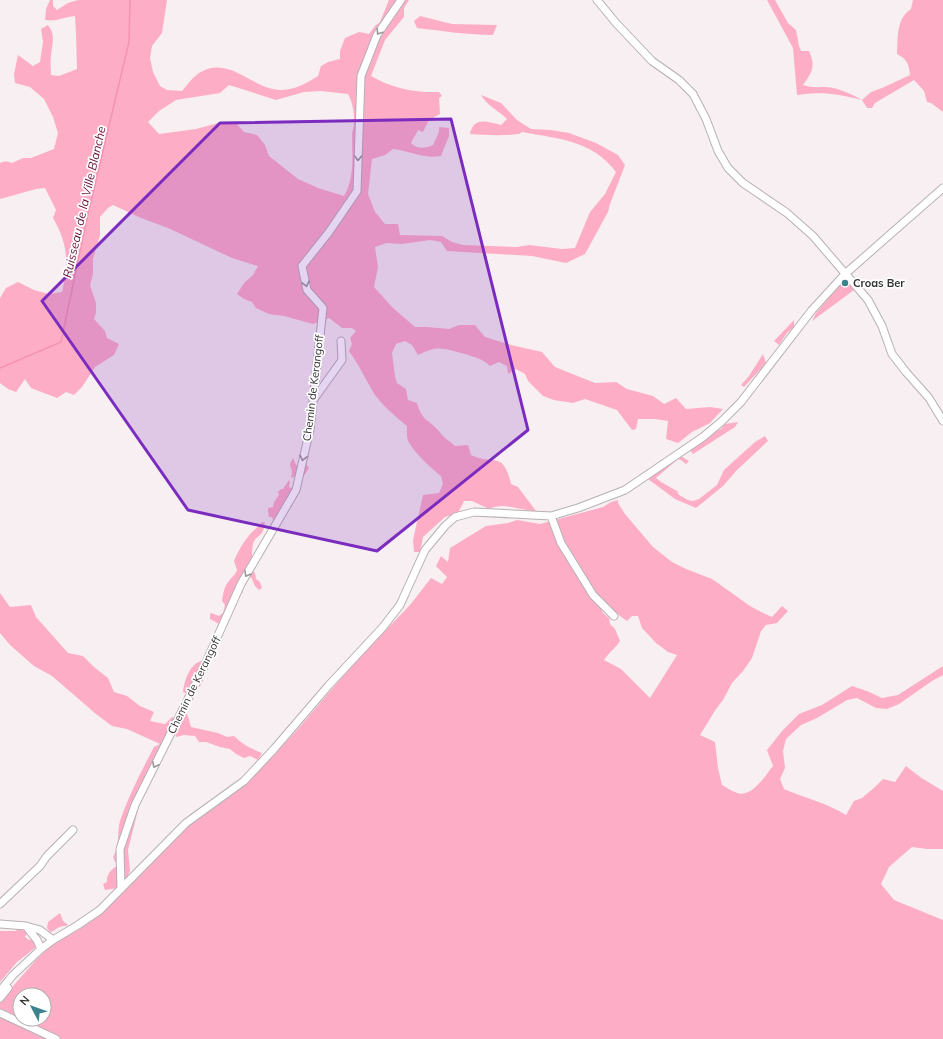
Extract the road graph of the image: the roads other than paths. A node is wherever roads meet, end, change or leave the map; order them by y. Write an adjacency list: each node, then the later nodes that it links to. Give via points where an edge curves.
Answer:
1 (401, 0): 6 (street, Chemin de Kerangoff, one-way to 6, via 376,35 361,76 357,191 302,266 308,290 323,308)
2 (597, 0): 4 (street, via 652,61 679,80 693,94 728,168 813,236)
3 (943, 188): 4 (street)
4 (845, 274): 7 (street, via 875,311 892,354 929,398); 8 (street, via 812,310 741,402 703,437 625,490)
5 (341, 341): 6 (street, via 342,360)
6 (314, 399): 11 (street, Chemin de Kerangoff, one-way to 11, via 296,490 241,584 203,669 135,805 120,849)
7 (943, 421)
8 (551, 516): 9 (street, via 561,544 593,595); 11 (street, via 474,512 455,517 425,550 400,605 383,627 274,750 244,781 186,824)
9 (614, 616)
10 (73, 830): 12 (street)
11 (120, 889): 15 (street, via 100,910)
12 (0, 904)
13 (0, 924): 14 (street)
14 (26, 926): 15 (street, via 40,930); 16 (street)
15 (53, 940): 16 (street); 18 (street)
16 (41, 949): 17 (street)
17 (0, 991)
18 (0, 998)
19 (0, 1013): 20 (street)
20 (56, 1039)

